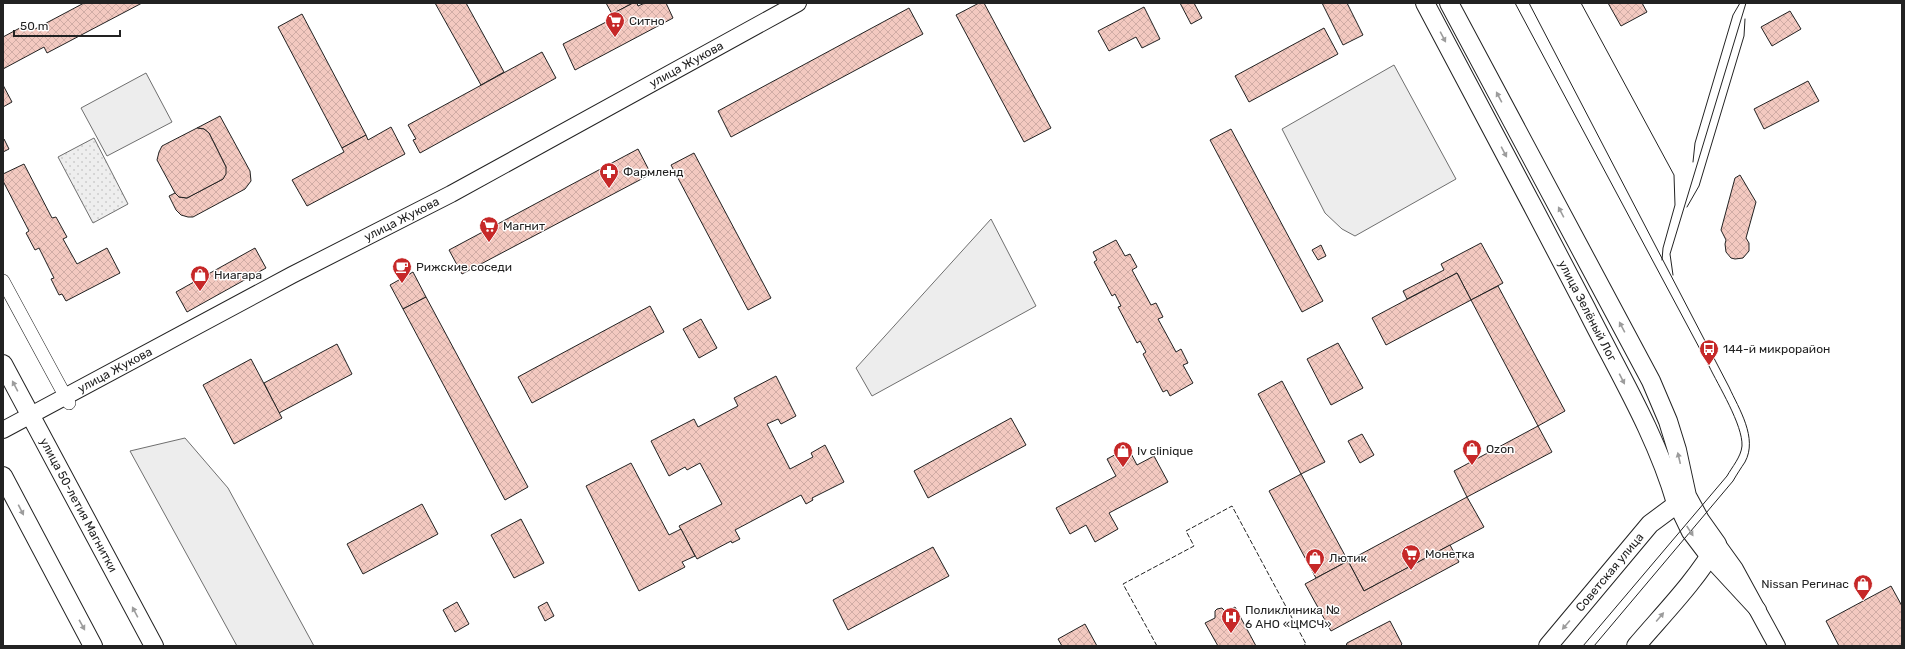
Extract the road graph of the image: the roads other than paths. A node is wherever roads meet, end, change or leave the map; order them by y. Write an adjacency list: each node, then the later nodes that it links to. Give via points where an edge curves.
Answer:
1 (798, 3): 6 (street, улица Жукова, via 451,194 292,275)
2 (1425, 3): 10 (main road, улица Зелёный Лог, one-way to 10, via 1514,170)
3 (1449, 3): 10 (main road, улица Зелёный Лог, one-way to 3, via 1670,428 1651,381)
4 (3, 281): 6 (street)
5 (3, 364): 7 (main road, улица 50-летия Магнитки, one-way to 5)
6 (67, 400): 7 (street, улица Жукова)
7 (30, 415): 8 (street, улица Жукова); 13 (main road, улица 50-летия Магнитки, one-way to 7)
8 (3, 430)
9 (3, 476): 12 (main road, one-way to 12)
10 (1682, 500): 11 (main road, улица Зелёный Лог, via 1700,520); 14 (main road, Советская улица, one-way to 14, via 1650,524)
11 (1713, 550): 15 (main road, one-way to 11); 16 (street, улица Зелёный Лог, via 1758,610)
12 (93, 646)
13 (154, 646)
14 (1548, 646)
15 (1636, 646)
16 (1777, 646)

